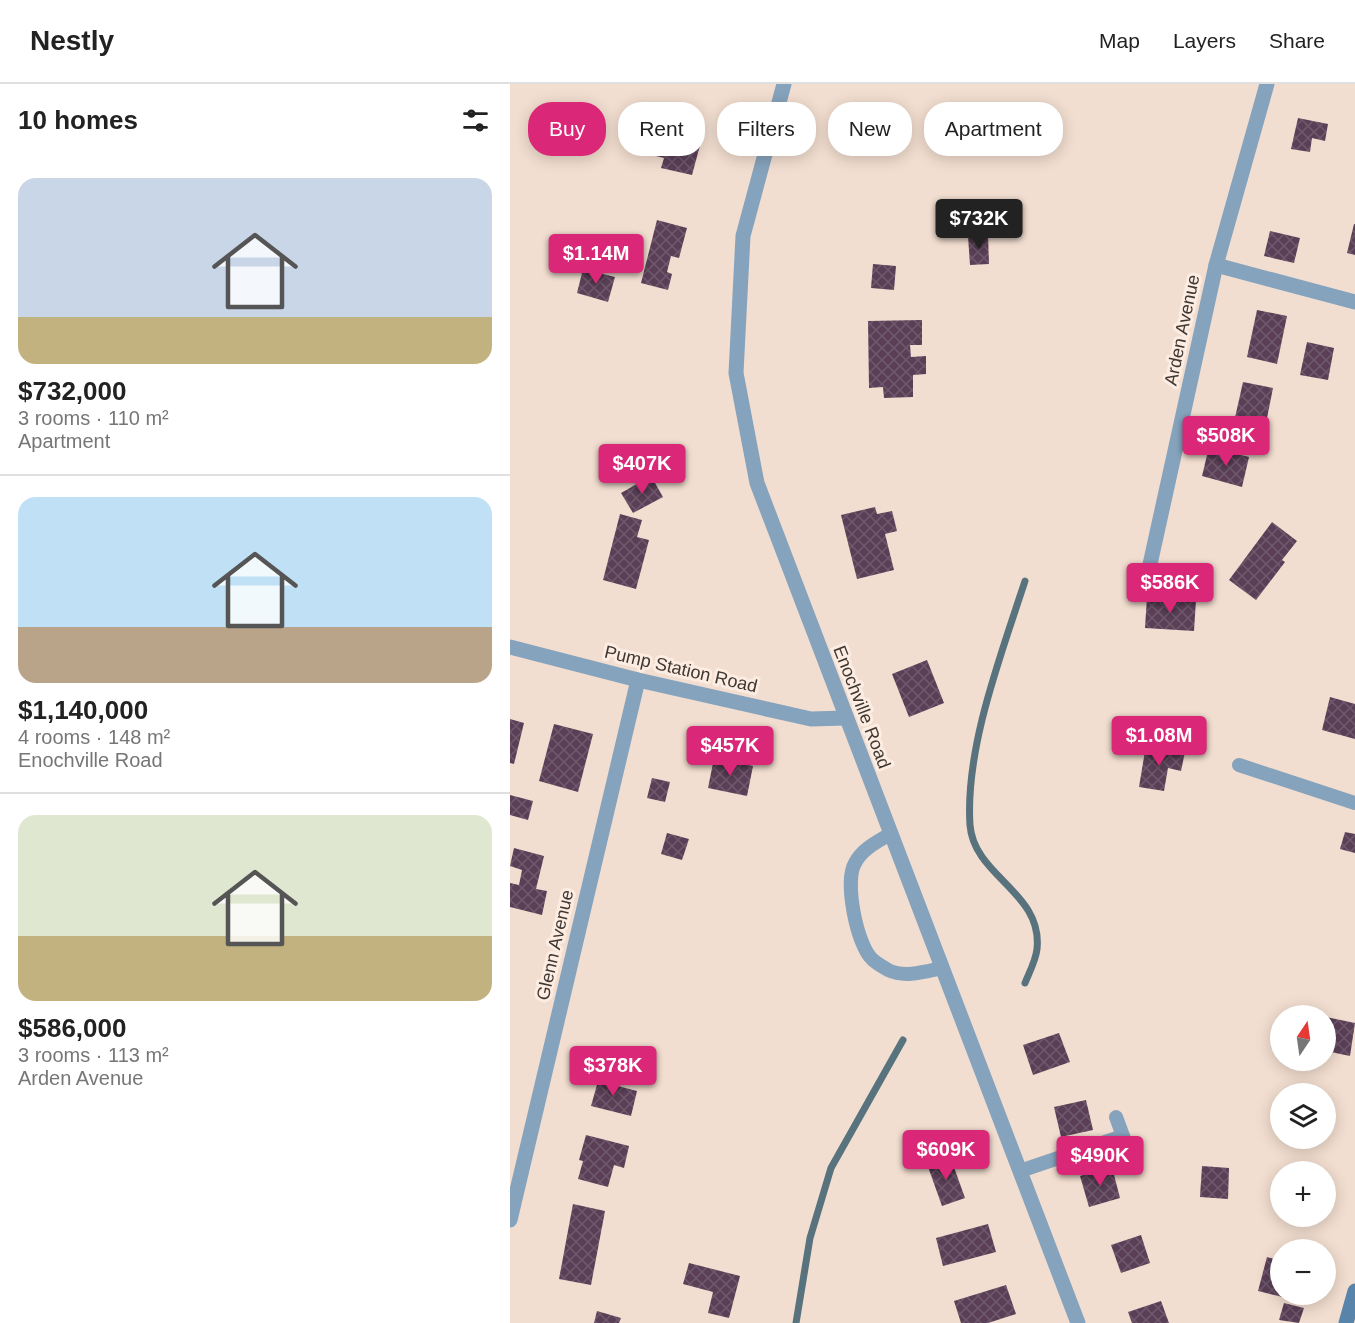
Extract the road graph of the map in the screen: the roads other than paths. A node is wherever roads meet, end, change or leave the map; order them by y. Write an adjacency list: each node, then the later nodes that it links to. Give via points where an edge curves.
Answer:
1 (784, 84): 8 (street, Enochville Road, via 743,236 736,373 757,483)
2 (1267, 84): 3 (street, Arden Avenue)
3 (1216, 265): 4 (street); 5 (street, Arden Avenue)
4 (1355, 302)
5 (1145, 587)
6 (510, 647): 7 (street, Pump Station Road)
7 (638, 680): 8 (street, Pump Station Road, via 811,719); 17 (street, Glenn Avenue)
8 (845, 718): 11 (street, Enochville Road)
9 (1239, 765): 10 (lane)
10 (1355, 803)
11 (890, 834): 12 (street, Enochville Road); 12 (lane, via 863,852 853,865 849,888 854,918 871,958 889,971 909,975)
12 (942, 968): 16 (street, Enochville Road)
13 (1116, 1117): 14 (lane)
14 (1123, 1136): 15 (lane); 16 (lane)
15 (1133, 1162)
16 (1020, 1171): 19 (street, Enochville Road)
17 (510, 1220)
18 (1355, 1291): 20 (street)
19 (1078, 1323)
20 (1346, 1323)

